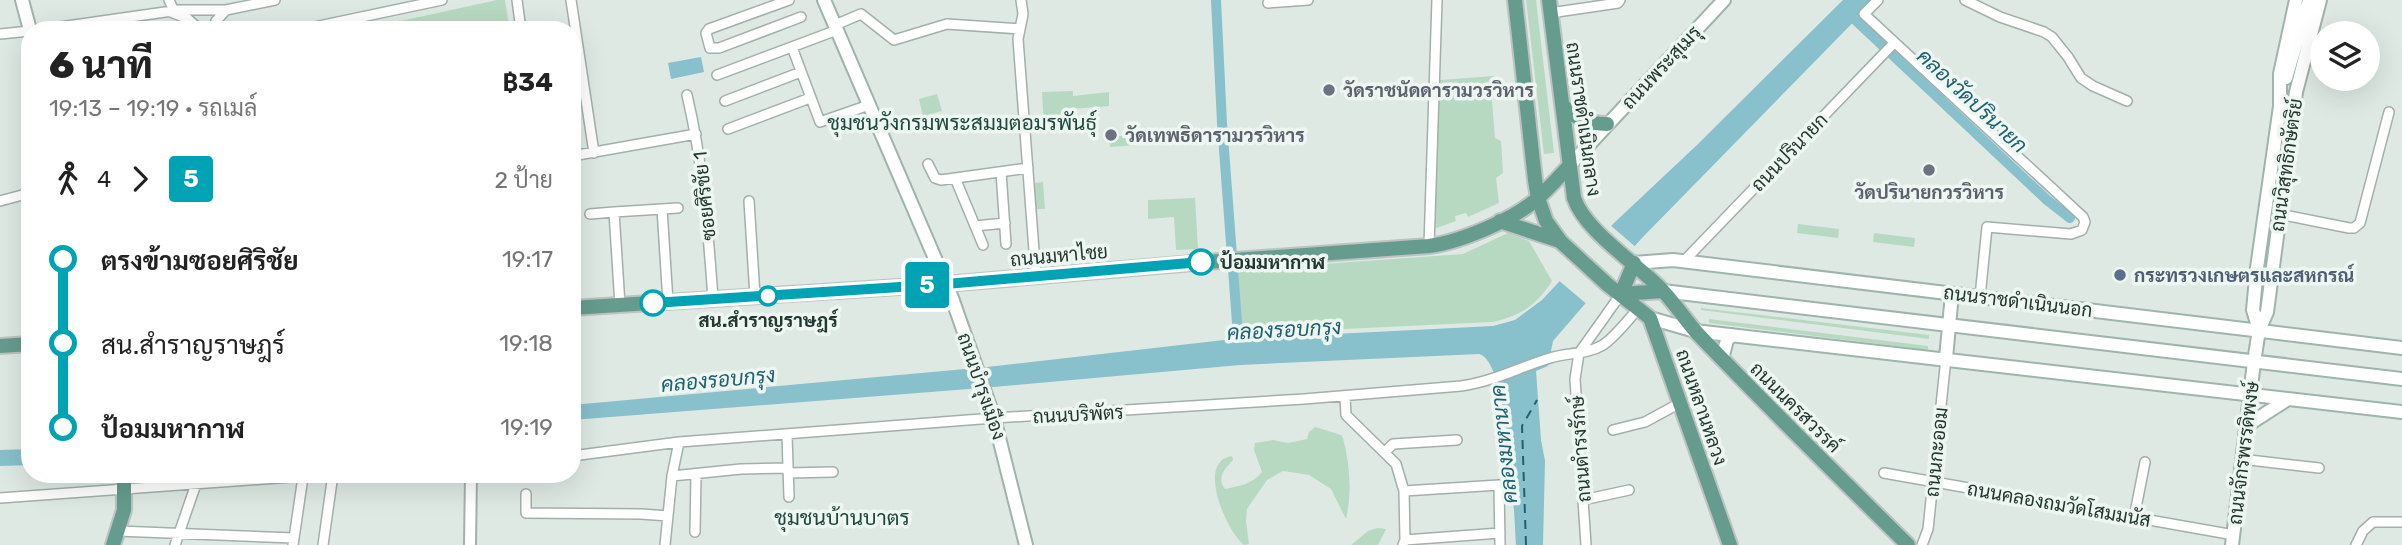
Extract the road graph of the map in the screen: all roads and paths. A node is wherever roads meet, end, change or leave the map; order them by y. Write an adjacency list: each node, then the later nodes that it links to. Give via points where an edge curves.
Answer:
1 (22, 0): 27 (main road)
2 (169, 0): 25 (street)
3 (275, 0): 22 (street)
4 (442, 0): 31 (street)
5 (517, 0): 32 (street)
6 (571, 0): 33 (street)
7 (789, 0): 26 (street, via 709,29 710,48)
8 (824, 0): 34 (main road, ถนนบำรุงเมือง)
9 (1021, 0): 35 (street)
10 (1308, 0): 20 (street)
11 (1437, 0): 76 (street)
12 (1514, 0): 62 (main road)
13 (1620, 0): 23 (street)
14 (1724, 0): 51 (main road, ถนนพระสุเมรุ)
15 (1878, 0): 39 (street, via 1864,14)
16 (1965, 0): 46 (street, via 2044,32 2081,78)
17 (2296, 0): 49 (main road, ถนนวิสุทธิกษัตริย์, via 2280,74)
18 (2309, 0): 49 (main road)
19 (2320, 0): 69 (main road, ถนนวิสุทธิกษัตริย์, via 2296,92)
20 (1268, 2)
21 (192, 4): 24 (street); 25 (street)
22 (237, 4): 24 (street)
23 (1550, 6): 48 (main road, ถนนราชดำเนินกลาง)
24 (226, 10): 30 (street)
25 (172, 11): 28 (street); 29 (street)
26 (801, 18)
27 (28, 21)
28 (102, 21)
29 (190, 21)
30 (216, 21)
31 (343, 21)
32 (520, 21)
33 (574, 21)
34 (836, 28): 35 (street, via 862,14 894,40 947,24); 38 (street); 47 (main road, ถนนบำรุงเมือง)
35 (1020, 29): 58 (street)
36 (21, 31): 37 (street)
37 (0, 34)
38 (792, 47): 41 (street); 42 (street)
39 (1889, 48): 78 (street, ถนนปรินายก); 85 (street, via 2028,165 2085,222 2082,230 2071,234 1987,227)
40 (581, 67): 54 (street)
41 (801, 72): 44 (street); 45 (street)
42 (717, 75)
43 (687, 95): 53 (street, ซอยศิริชัย 1)
44 (810, 98): 47 (street, via 820,122); 52 (street)
45 (725, 101)
46 (2127, 101)
47 (869, 105): 80 (main road, ถนนบำรุงเมือง)
48 (1563, 106): 51 (main road, via 1583,121); 57 (main road, ถนนราชดำเนินกลาง)
49 (2280, 106): 92 (main road, ถนนวิสุทธิกษัตริย์, via 2253,310)
50 (2389, 112): 69 (street, via 2357,226)
51 (1607, 124): 57 (main road, ถนนพระสุเมรุ)
52 (728, 129)
53 (696, 134): 54 (street); 86 (street, ซอยศิริชัย 1)
54 (594, 153): 55 (street)
55 (581, 155)
56 (928, 164): 60 (street, via 937,180)
57 (1570, 165): 62 (main road, ถนนมหาไชย); 77 (main road, ถนนราชดำเนินกลาง, via 1576,206 1597,232)
58 (1028, 168): 59 (street); 79 (street)
59 (1001, 172): 60 (street); 71 (street)
60 (955, 178): 72 (street)
61 (21, 195): 63 (street)
62 (1538, 198): 70 (main road, ถนนมหาไชย); 73 (main road, via 1546,221)
63 (0, 201)
64 (749, 201): 84 (street)
65 (678, 208): 66 (street)
66 (662, 209): 67 (street); 87 (street)
67 (614, 212): 68 (street); 88 (street)
68 (590, 214)
69 (2279, 214): 92 (main road, ถนนวิสุทธิกษัตริย์, via 2267,312)
70 (1500, 221): 73 (main road); 76 (main road, ถนนมหาไชย, via 1464,238)
71 (1005, 223): 72 (street); 74 (street)
72 (975, 226): 75 (street)
73 (1561, 242): 82 (main road)
74 (1006, 244)
75 (983, 245)
76 (1429, 246): 79 (main road, ถนนมหาไชย)
77 (1632, 261): 78 (main road, ถนนราชดำเนินนอก); 81 (main road, ถนนราชดำเนินกลาง); 82 (main road)
78 (1684, 261): 83 (main road, ถนนราชดำเนินนอก)
79 (1036, 277): 80 (main road, ถนนมหาไชย)
80 (946, 284): 84 (main road, ถนนมหาไชย); 108 (main road, ถนนบำรุงเมือง)
81 (1663, 291): 82 (main road); 91 (main road, ถนนราชดำเนินนอก); 93 (main road, ถนนนครสวรรค์)
82 (1621, 294): 90 (main road, ถนนหลานหลวง); 98 (street, ถนนดำรงรักษ์)
83 (1952, 294): 85 (main road, ถนนราชดำเนินนอก); 91 (main road)
84 (755, 296): 86 (main road, ถนนมหาไชย)
85 (1980, 297): 92 (main road, ถนนราชดำเนินนอก)
86 (713, 299): 87 (main road, ถนนมหาไชย)
87 (668, 302): 88 (main road, ถนนมหาไชย)
88 (620, 305): 89 (main road, ถนนมหาไชย)
89 (581, 307)
90 (1644, 314): 93 (main road); 98 (street, via 1609,341); 106 (main road, ถนนหลานหลวง)
91 (1949, 327): 99 (main road); 101 (main road, ถนนราชดำเนินนอก)
92 (2259, 330): 97 (main road, ถนนราชดำเนินนอก); 101 (main road, ถนนวิสุทธิกษัตริย์)
93 (1695, 331): 94 (main road); 100 (main road, ถนนนครสวรรค์)
94 (1732, 335): 99 (main road); 100 (main road)
95 (21, 345): 96 (main road)
96 (0, 346)
97 (2402, 348)
98 (1579, 353): 104 (street, ถนนบริพัตร, via 1461,386); 138 (street, ถนนดำรงรักษ์, via 1575,379)
99 (1946, 358): 103 (main road); 124 (street, ถนนกะออม)
100 (1722, 359): 157 (main road, ถนนนครสวรรค์)
101 (2254, 362): 102 (main road, ถนนราชดำเนินนอก); 103 (main road, ถนนจักรพรรดิพงษ์)
102 (2402, 379)
103 (2250, 395): 105 (main road); 109 (main road, ถนนจักรพรรดิพงษ์)
104 (1345, 396): 108 (street, ถนนบริพัตร); 114 (street, via 1346,415)
105 (2288, 400): 107 (main road); 109 (main road)
106 (1680, 403): 110 (street, via 1645,422); 156 (main road, ถนนหลานหลวง)
107 (2402, 412)
108 (994, 418): 111 (street, ถนนบริพัตร); 153 (main road, ถนนบำรุงเมือง)
109 (2246, 426): 116 (main road, ถนนจักรพรรดิพงษ์)
110 (1613, 430)
111 (787, 435): 113 (street, ถนนบริพัตร); 119 (street)
112 (1457, 440): 114 (street, via 1393,444)
113 (679, 442): 115 (street, ถนนบริพัตร); 123 (street)
114 (1385, 452): 134 (street, via 1396,464)
115 (581, 455)
116 (2242, 459): 118 (street); 146 (main road, ถนนจักรพรรดิพงษ์)
117 (2145, 462): 140 (street)
118 (2319, 468)
119 (787, 470): 120 (street); 122 (street); 136 (street)
120 (834, 472)
121 (1884, 473): 124 (street, ถนนคลองถมวัดโสมมนัส)
122 (696, 474): 123 (street); 142 (street)
123 (672, 476): 139 (street)
124 (1933, 482): 140 (street, ถนนคลองถมวัดโสมมนัส); 158 (street, ถนนกะออม)
125 (117, 483): 137 (street)
126 (125, 483): 145 (main road)
127 (160, 483): 132 (street)
128 (211, 483): 132 (street)
129 (302, 483): 147 (street)
130 (331, 483): 150 (street)
131 (471, 483): 151 (street)
132 (196, 484): 144 (street)
133 (1629, 490): 138 (street)
134 (1404, 491): 143 (street, via 1499,485); 148 (street)
135 (526, 494): 139 (street, via 526,513)
136 (789, 497)
137 (0, 498)
138 (1583, 500): 155 (street, ถนนดำรงรักษ์)
139 (668, 516): 152 (street)
140 (2134, 518): 146 (street, ถนนคลองถมวัดโสมมนัส)
141 (2402, 522): 159 (street, via 2373,522)
142 (695, 532)
143 (1500, 533): 148 (street); 154 (street)
144 (179, 534): 145 (street); 147 (street); 149 (street)
145 (116, 538)
146 (2233, 540)
147 (294, 542)
148 (1404, 542)
149 (175, 545)
150 (323, 545)
151 (471, 545)
152 (665, 545)
153 (1026, 545)
154 (1500, 545)
155 (1586, 545)
156 (1730, 545)
157 (1908, 545)
158 (1922, 545)
159 (2356, 545)

